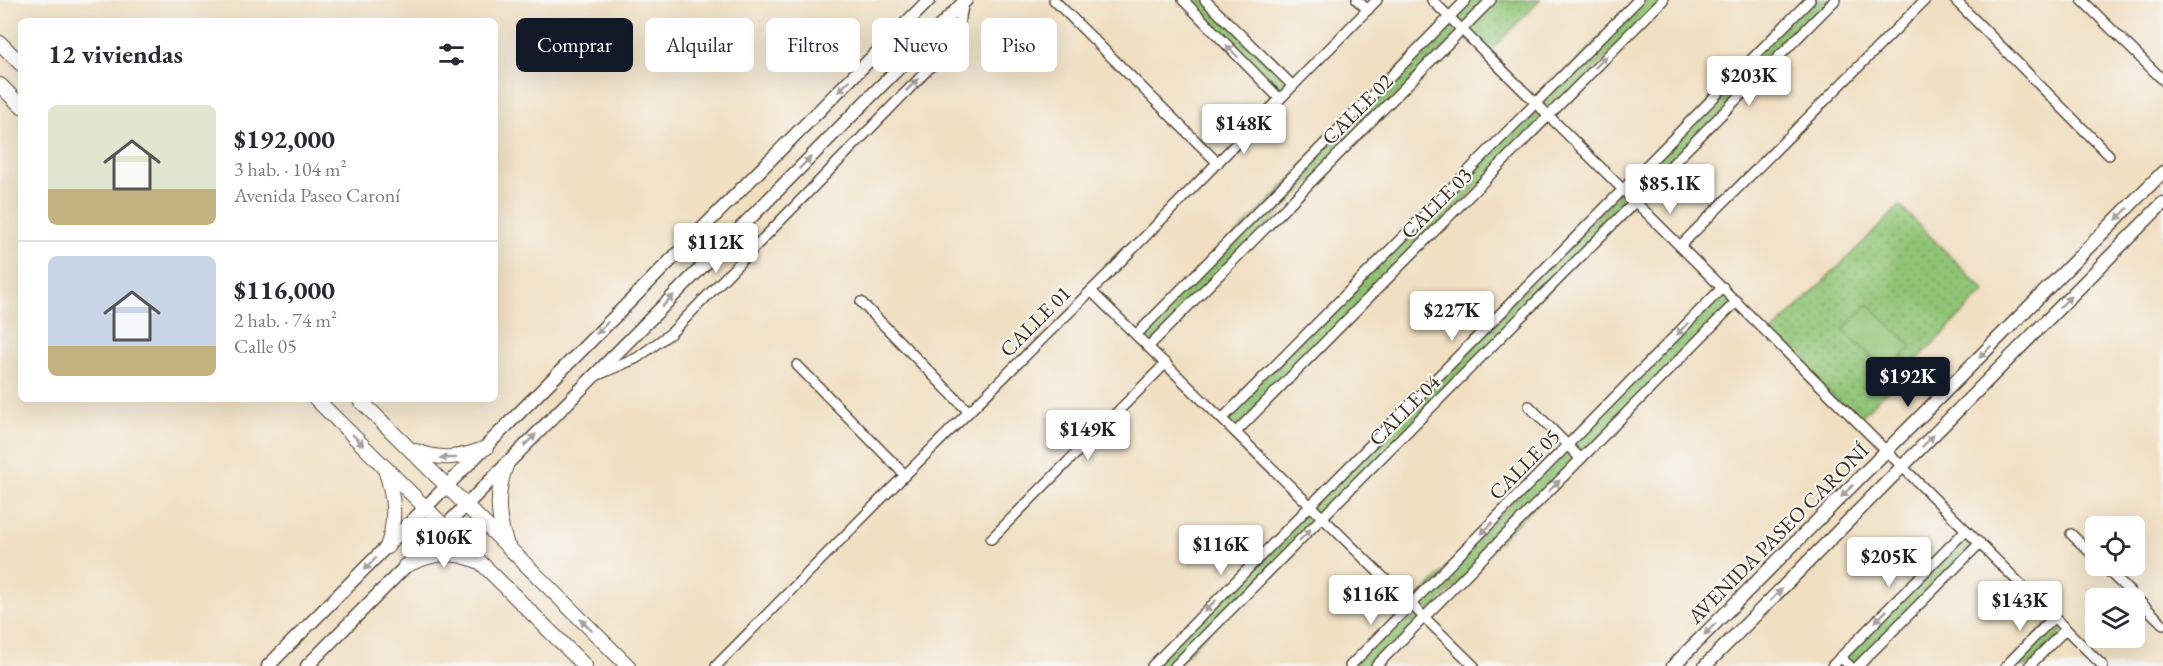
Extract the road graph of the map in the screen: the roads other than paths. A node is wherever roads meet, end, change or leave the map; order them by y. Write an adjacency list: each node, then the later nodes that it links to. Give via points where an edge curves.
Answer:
1 (929, 0): 69 (street, one-way to 69)
2 (1054, 0): 35 (street)
3 (1182, 0): 30 (street, one-way to 3)
4 (1205, 0): 29 (street)
5 (1357, 0): 18 (street)
6 (1377, 0): 18 (street, CALLE 01)
7 (1432, 0): 19 (street)
8 (1467, 0): 19 (street, CALLE 02)
9 (1491, 0): 21 (street, CALLE 02)
10 (1638, 0): 31 (street, CALLE 03)
11 (1663, 0): 33 (street, CALLE 03, one-way to 11)
12 (1809, 0): 20 (street, CALLE 04)
13 (1835, 0): 22 (street, CALLE 04)
14 (1925, 0): 42 (street)
15 (1955, 0): 34 (street)
16 (2082, 0): 26 (street)
17 (965, 1): 57 (street, one-way to 17); 57 (street, one-way to 17, via 637,358 671,333 943,54 957,36)
18 (1368, 9): 29 (street, CALLE 01)
19 (1450, 17): 21 (street); 25 (street, CALLE 02)
20 (1789, 21): 22 (street); 39 (street, CALLE 04)
21 (1462, 29): 27 (street, CALLE 02); 31 (street)
22 (1802, 33): 40 (street, CALLE 04)
23 (0, 43): 24 (main road)
24 (18, 61)
25 (1398, 69): 27 (street); 37 (street, CALLE 02)
26 (2163, 80)
27 (1411, 81): 38 (street, CALLE 02)
28 (0, 85): 32 (main road)
29 (1293, 86): 30 (street, CALLE 01)
30 (1280, 99): 35 (street, CALLE 01)
31 (1536, 102): 33 (street); 43 (street, CALLE 03)
32 (18, 103)
33 (1548, 114): 39 (street); 44 (street, CALLE 03)
34 (2109, 155)
35 (1218, 163): 46 (street, CALLE 01)
36 (2163, 172): 71 (street, AVENIDA PASEO CARONÍ, one-way to 71)
37 (1292, 176): 38 (street); 49 (street, CALLE 02)
38 (1304, 188): 50 (street, CALLE 02)
39 (1623, 188): 40 (street); 53 (street, CALLE 04)
40 (1636, 201): 42 (street); 54 (street, CALLE 04)
41 (2163, 203): 75 (street, AVENIDA PASEO CARONÍ, one-way to 41)
42 (1681, 245): 45 (street)
43 (1378, 261): 44 (street); 58 (street, CALLE 03)
44 (1391, 273): 59 (street, CALLE 03)
45 (1723, 287): 47 (street); 67 (street, CALLE 05, one-way to 67)
46 (1091, 291): 51 (street); 63 (street, CALLE 01)
47 (1737, 301): 71 (street); 72 (street, CALLE 05)
48 (861, 302): 63 (street)
49 (1165, 306): 50 (street); 51 (street, CALLE 02)
50 (1176, 318): 52 (street, CALLE 02)
51 (1137, 334): 52 (street)
52 (1149, 346): 55 (street)
53 (1466, 347): 54 (street); 66 (street, CALLE 04)
54 (1479, 360): 68 (street, CALLE 04)
55 (1166, 363): 64 (street); 85 (street)
56 (797, 364): 76 (street)
57 (593, 377): 73 (street, one-way to 57)
58 (1259, 381): 59 (street); 64 (street, CALLE 03)
59 (1272, 394): 65 (street, CALLE 03)
60 (319, 402): 74 (main road, one-way to 74)
61 (362, 402): 70 (main road)
62 (1529, 406): 67 (street)
63 (969, 412): 76 (street, CALLE 01)
64 (1222, 419): 65 (street)
65 (1236, 432): 79 (street)
66 (1379, 434): 68 (street); 79 (street, CALLE 04)
67 (1568, 446): 72 (street); 93 (street, CALLE 05, one-way to 93)
68 (1392, 447): 81 (street, CALLE 04)
69 (486, 448): 70 (main road, one-way to 70, via 445,459); 77 (street)
70 (410, 449): 77 (main road)
71 (1887, 451): 75 (street); 109 (street, AVENIDA PASEO CARONÍ, one-way to 109)
72 (1581, 459): 94 (street, CALLE 05, one-way to 72)
73 (507, 463): 78 (street); 88 (main road, via 498,504)
74 (384, 467): 80 (main road); 87 (main road, via 391,486 394,518)
75 (1902, 467): 83 (street); 110 (street, AVENIDA PASEO CARONÍ, one-way to 75)
76 (905, 475): 103 (street, CALLE 01)
77 (448, 487): 78 (main road); 80 (street)
78 (466, 505): 82 (street); 88 (main road)
79 (1310, 505): 81 (street); 104 (street, CALLE 04, one-way to 104)
80 (426, 508): 82 (main road); 87 (street)
81 (1323, 518): 93 (street); 105 (street, CALLE 04, one-way to 81)
82 (445, 526): 90 (main road); 91 (street)
83 (1966, 530): 86 (street); 98 (street, one-way to 98)
84 (2071, 534): 89 (street)
85 (991, 539)
86 (1980, 543): 95 (street); 113 (street)
87 (387, 547): 99 (street, one-way to 99)
88 (508, 547): 102 (main road, one-way to 88)
89 (2085, 547)
90 (483, 564): 91 (main road, via 468,557 438,554); 101 (main road)
91 (405, 566): 100 (street)
92 (2113, 576): 96 (street)
93 (1411, 604): 94 (street); 106 (street, CALLE 05)
94 (1424, 617): 107 (street, CALLE 05); 108 (street)
95 (2054, 617): 97 (street); 114 (street)
96 (2163, 624)
97 (2066, 629): 115 (street); 116 (street)
98 (1840, 657): 111 (street); 112 (street)
99 (268, 666)
100 (307, 666)
101 (585, 666)
102 (628, 666)
103 (716, 666)
104 (1152, 666)
105 (1175, 666)
106 (1350, 666)
107 (1376, 666)
108 (1474, 666)
109 (1673, 666)
110 (1705, 666)
111 (1832, 666)
112 (1850, 666)
113 (1858, 666)
114 (2006, 666)
115 (2029, 666)
116 (2103, 666)

